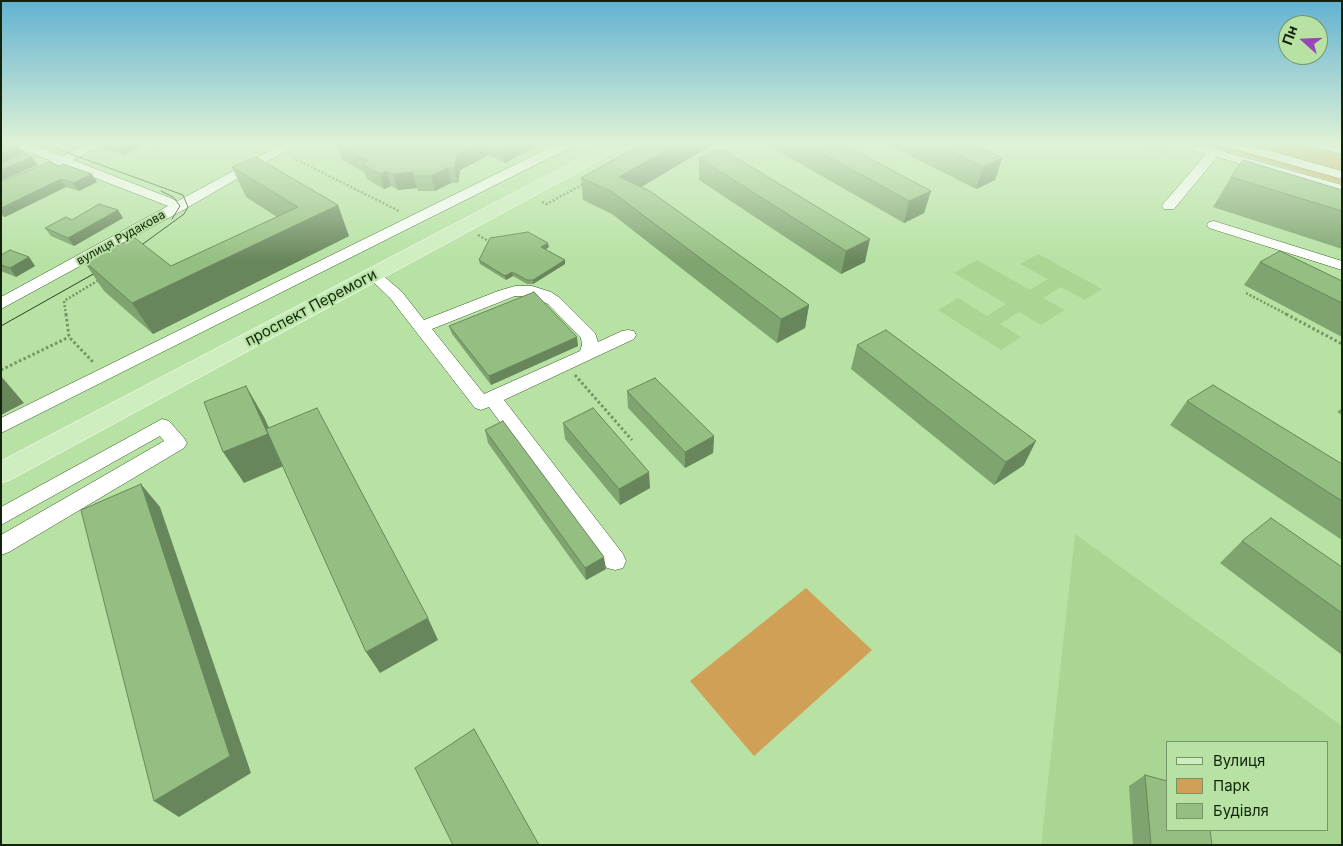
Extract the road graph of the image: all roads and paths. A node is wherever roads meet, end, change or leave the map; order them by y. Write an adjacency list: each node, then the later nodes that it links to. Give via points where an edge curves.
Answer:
1 (120, 182): 9 (street)
2 (222, 182): 9 (street, вулиця Рудакова)
3 (342, 182): 11 (path)
4 (490, 182): 11 (street)
5 (547, 182): 16 (main road, проспект Перемоги)
6 (1189, 182): 10 (street)
7 (1319, 182): 8 (street)
8 (1342, 189)
9 (180, 206): 19 (street, вулиця Рудакова)
10 (1169, 206)
11 (416, 219): 27 (street)
12 (1214, 225): 15 (street)
13 (477, 235): 14 (path)
14 (491, 242)
15 (1342, 266)
16 (374, 275): 20 (street, via 396,295); 31 (main road, проспект Перемоги)
17 (106, 276): 22 (path, via 64,301)
18 (1246, 293): 23 (path)
19 (1, 304)
20 (422, 327): 24 (street, via 504,294 532,291 554,301 589,337); 28 (street, via 481,402)
21 (628, 335): 24 (street)
22 (69, 337): 26 (path); 27 (path)
23 (1342, 344)
24 (587, 354): 25 (street)
25 (565, 364): 28 (street); 30 (path)
26 (1, 370)
27 (105, 375): 29 (street)
28 (492, 398): 34 (street)
29 (1, 426)
30 (632, 440)
31 (1, 473)
32 (1, 517): 33 (street, via 162,426 177,443)
33 (1, 546)
34 (615, 561)

